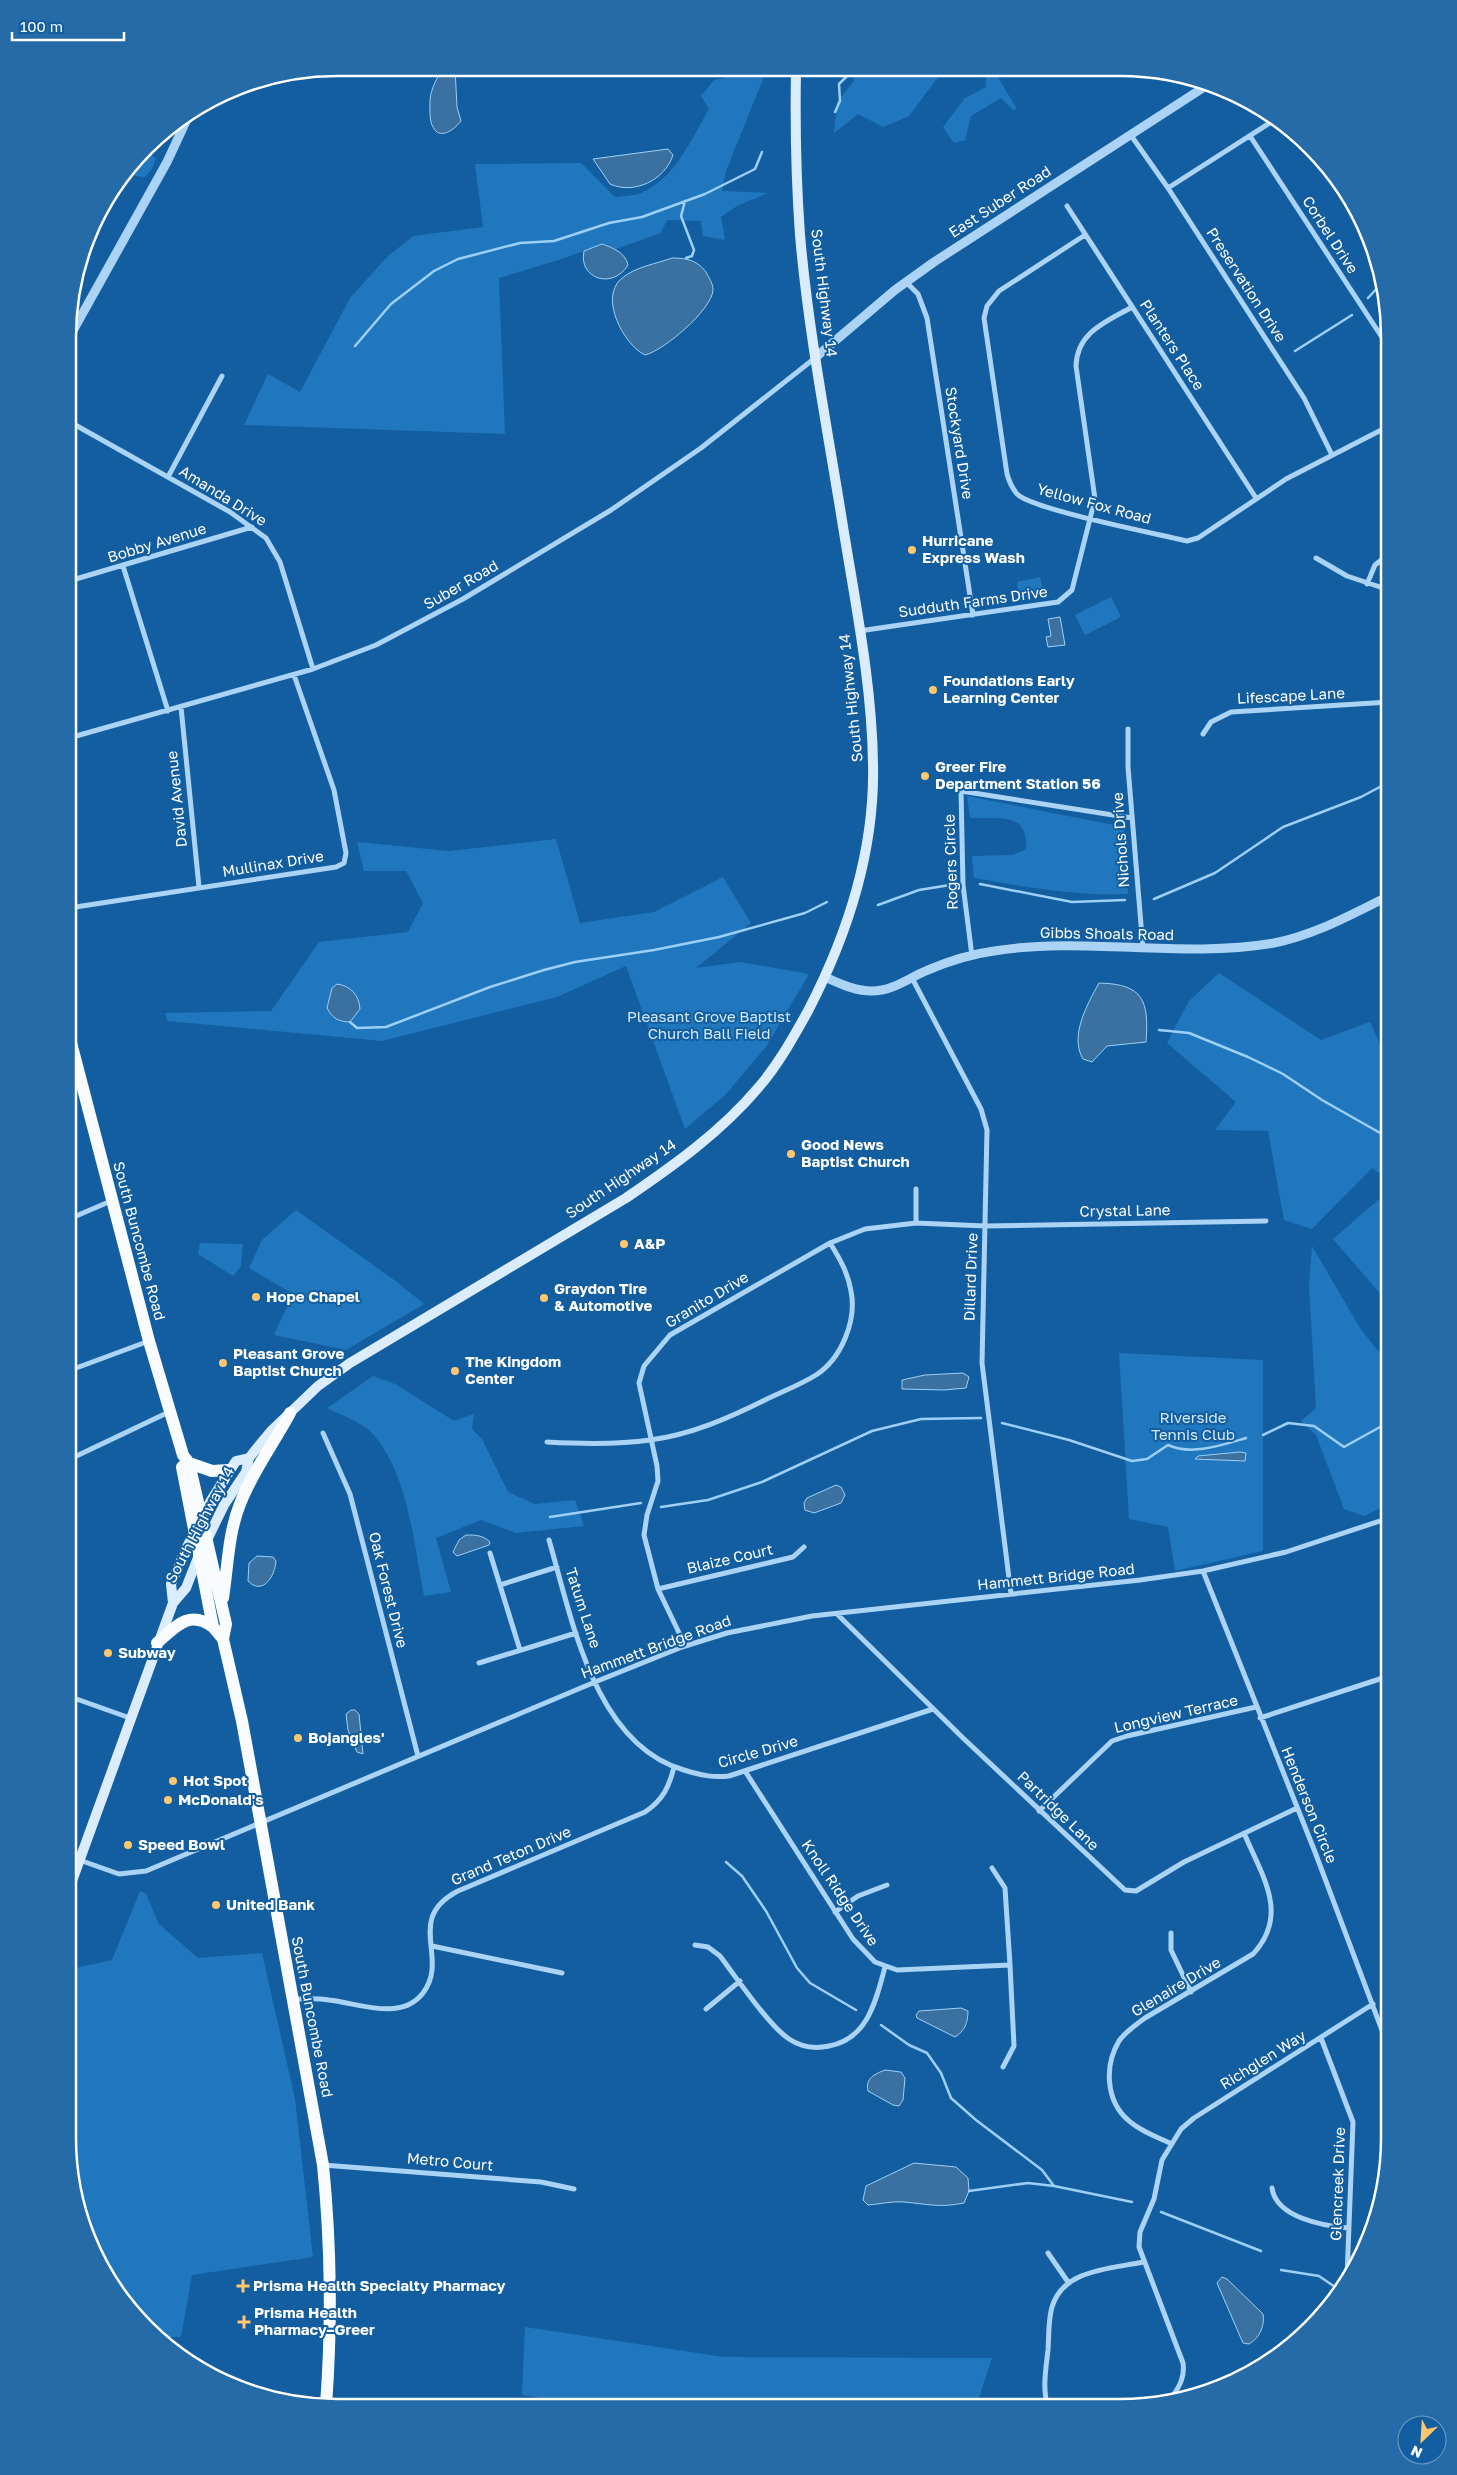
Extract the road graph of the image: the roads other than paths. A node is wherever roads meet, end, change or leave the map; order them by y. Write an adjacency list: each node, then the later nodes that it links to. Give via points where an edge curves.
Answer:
1 (796, 76): 14 (main road, South Highway 14, via 796,174)
2 (1201, 89): 5 (street, East Suber Road)
3 (1270, 123): 6 (street)
4 (184, 126): 12 (street)
5 (1129, 134): 7 (street, Preservation Drive); 10 (street, East Suber Road)
6 (1250, 136): 7 (street); 13 (street, Corbel Drive)
7 (1168, 188): 18 (street, Preservation Drive, via 1304,398)
8 (1066, 206): 9 (street, Planters Place)
9 (1085, 235): 11 (street, Planters Place); 21 (street, Yellow Fox Road, via 999,291 987,306 984,318 1010,484 1018,495 1029,501)
10 (906, 282): 14 (street, East Suber Road); 29 (street, Stockyard Drive, via 918,294 927,318)
11 (1132, 307): 20 (street, Planters Place); 21 (street, Sudduth Farms Drive, via 1084,338 1077,354 1095,499)
12 (77, 324)
13 (1381, 334)
14 (816, 357): 30 (main road, South Highway 14); 31 (street, Suber Road, via 702,448 612,510 463,599 359,653)
15 (222, 376): 19 (street)
16 (76, 425): 19 (street, Amanda Drive)
17 (1381, 430): 18 (street, Yellow Fox Road)
18 (1332, 455): 20 (street, Yellow Fox Road)
19 (168, 477): 22 (street, Amanda Drive)
20 (1256, 498): 21 (street, Yellow Fox Road, via 1198,538 1187,541)
21 (1090, 518): 29 (street, Sudduth Farms Drive, via 1068,595 1058,602)
22 (252, 527): 25 (street, Bobby Avenue); 31 (street, Amanda Drive, via 266,538 280,562)
23 (1316, 558): 27 (street)
24 (1381, 560): 27 (street, via 1375,565)
25 (123, 566): 26 (street, Bobby Avenue); 35 (street)
26 (76, 579)
27 (1367, 584): 28 (street)
28 (1381, 588)
29 (973, 615): 30 (street, Sudduth Farms Drive)
30 (859, 631): 45 (main road, South Highway 14, via 872,728 868,841 855,899)
31 (313, 670): 32 (street, Suber Road)
32 (294, 675): 34 (street, Suber Road); 40 (street, Mullinax Drive, via 334,790 343,827 346,860 336,867)
33 (1381, 703): 37 (street, Lifescape Lane, via 1231,712 1211,722)
34 (181, 707): 35 (street, Suber Road); 40 (street, David Avenue)
35 (168, 711): 38 (street, Suber Road)
36 (1128, 729): 39 (street, Nichols Drive)
37 (1203, 734)
38 (76, 736)
39 (1132, 818): 43 (street, Nichols Drive); 44 (street, Rogers Circle, via 960,791 963,885)
40 (199, 888): 42 (street, Mullinax Drive)
41 (1381, 900): 43 (street, Gibbs Shoals Road, via 1326,926 1276,942)
42 (76, 907)
43 (1143, 950): 44 (street, Gibbs Shoals Road, via 1027,947)
44 (972, 956): 46 (street, Gibbs Shoals Road)
45 (825, 977): 46 (street, Gibbs Shoals Road, via 848,988 873,991); 58 (main road, South Highway 14, via 787,1051 758,1089 689,1152 626,1198 350,1363 318,1386)
46 (912, 978): 53 (street, Dillard Drive, via 985,1121 988,1139)
47 (76, 1074): 49 (main road, South Buncombe Road)
48 (916, 1189): 52 (street)
49 (112, 1201): 50 (street); 55 (main road, South Buncombe Road)
50 (76, 1215)
51 (1266, 1221): 53 (street, Crystal Lane)
52 (916, 1223): 53 (street, Granito Drive); 54 (street, Granito Drive, via 866,1229)
53 (985, 1226): 78 (street, Dillard Drive, via 982,1364)
54 (830, 1243): 60 (street, Granito Drive, via 670,1335 656,1350 644,1366 639,1383); 60 (street, via 844,1266 852,1293 851,1318 833,1360 816,1375 737,1414 700,1428)
55 (149, 1341): 56 (street); 57 (main road, South Buncombe Road)
56 (76, 1368)
57 (171, 1411): 62 (street); 64 (main road, South Buncombe Road)
58 (290, 1413): 63 (main road, South Highway 14); 80 (main road, via 239,1504 232,1526)
59 (323, 1432): 96 (street, Oak Forest Drive, via 350,1494)
60 (652, 1440): 61 (street, via 586,1444); 77 (street, Granito Drive, via 658,1481 646,1515 644,1535)
61 (547, 1442)
62 (76, 1456)
63 (249, 1458): 65 (main road, South Highway 14, via 236,1462); 69 (main road, South Highway 14, via 246,1472)
64 (186, 1459): 65 (main road, via 212,1471); 66 (main road, South Buncombe Road); 68 (main road, South Buncombe Road, via 181,1464)
65 (229, 1470): 66 (main road, South Highway 14)
66 (202, 1517): 68 (main road, South Highway 14); 69 (main road, South Buncombe Road)
67 (1381, 1521): 75 (street, Hammett Bridge Road, via 1295,1550)
68 (196, 1530): 72 (main road, South Buncombe Road); 79 (main road, South Highway 14, via 171,1584)
69 (206, 1540): 72 (main road, South Highway 14); 80 (main road, South Buncombe Road)
70 (549, 1540): 74 (street, Tatum Lane)
71 (804, 1547): 77 (street, Blaize Court, via 793,1557)
72 (200, 1552): 79 (main road, South Highway 14, via 186,1588); 82 (main road, South Buncombe Road)
73 (490, 1553): 76 (street)
74 (557, 1568): 76 (street); 83 (street, Tatum Lane)
75 (1203, 1571): 78 (street, Hammett Bridge Road); 92 (street, Henderson Circle)
76 (500, 1586): 87 (street)
77 (658, 1589): 86 (street, Granito Drive, via 682,1639)
78 (1012, 1594): 81 (street, Hammett Bridge Road)
79 (172, 1603): 85 (main road, South Highway 14)
80 (222, 1605): 84 (main road, South Buncombe Road, via 226,1624)
81 (837, 1614): 86 (street, Hammett Bridge Road, via 754,1626); 93 (street, Partridge Lane)
82 (213, 1627): 84 (main road, South Buncombe Road); 85 (main road, via 201,1620 187,1620)
83 (576, 1633): 87 (street); 90 (street, Tatum Lane)
84 (223, 1639): 101 (main road, South Buncombe Road)
85 (157, 1642): 94 (main road, South Highway 14)
86 (682, 1647): 90 (street, Hammett Bridge Road)
87 (520, 1650): 88 (street)
88 (479, 1663)
89 (1381, 1679): 95 (street)
90 (595, 1682): 96 (street, Hammett Bridge Road); 97 (street, Circle Drive, via 631,1739 646,1752)
91 (76, 1699): 94 (street)
92 (1256, 1707): 95 (street, Henderson Circle); 100 (street, Longview Terrace, via 1112,1741)
93 (933, 1709): 98 (street, Circle Drive); 100 (street, Partridge Lane)
94 (130, 1718): 104 (main road, South Highway 14)
95 (1260, 1718): 99 (street, Henderson Circle)
96 (418, 1756): 101 (street, Hammett Bridge Road)
97 (674, 1767): 98 (street, Circle Drive, via 713,1777); 111 (street, Grand Teton Drive, via 666,1791 658,1803 645,1812 448,1897 431,1919)
98 (745, 1771): 108 (street, Knoll Ridge Drive)
99 (1297, 1808): 102 (street, Partridge Lane); 118 (street, Henderson Circle)
100 (1039, 1811): 102 (street, Partridge Lane, via 1129,1892)
101 (261, 1823): 104 (street, Hammett Bridge Road, via 146,1871 119,1874); 117 (main road, South Buncombe Road)
102 (1244, 1834): 116 (street, Glenaire Drive, via 1271,1896 1269,1930 1252,1954)
103 (76, 1859): 104 (street, Hammett Bridge Road)
104 (80, 1861): 106 (main road, South Highway 14)
105 (992, 1868): 112 (street, via 1005,1888)
106 (76, 1871)
107 (887, 1886): 108 (street, via 858,1896)
108 (835, 1912): 113 (street, Knoll Ridge Drive, via 865,1954)
109 (1171, 1933): 116 (street, via 1171,1950)
110 (695, 1945): 115 (street, via 708,1947 720,1956)
111 (432, 1946): 114 (street); 117 (street, Grand Teton Drive, via 432,1972 428,1985 419,1998 404,2006 380,2009 328,2000)
112 (1010, 1964): 113 (street, Knoll Ridge Drive, via 897,1970); 122 (street, via 1014,2046)
113 (885, 1967): 115 (street, via 875,2002 862,2027 851,2038 824,2047 812,2048 788,2038)
114 (562, 1973)
115 (740, 1981): 119 (street)
116 (1191, 1992): 123 (street, Glenaire Drive, via 1129,2030 1120,2040 1108,2083 1127,2120)
117 (293, 1999): 124 (main road, South Buncombe Road)
118 (1372, 2004): 120 (street, Henderson Circle); 121 (street, Richglen Way)
119 (706, 2009)
120 (1381, 2028)
121 (1321, 2038): 123 (street, Richglen Way, via 1194,2118); 127 (street, Glencreek Drive, via 1353,2122)
122 (1004, 2067)
123 (1172, 2144): 129 (street, Richglen Way, via 1162,2160 1154,2199 1140,2232)
124 (323, 2165): 126 (street, Metro Court, via 541,2182); 133 (main road, South Buncombe Road, via 331,2293)
125 (1272, 2188): 127 (street, via 1284,2206 1300,2217 1321,2225)
126 (574, 2189)
127 (1348, 2228): 130 (street, Glencreek Drive)
128 (1048, 2253): 131 (street)
129 (1143, 2262): 131 (street, via 1082,2275); 132 (street, Richglen Way, via 1183,2363 1181,2384)
130 (1347, 2266)
131 (1068, 2282): 134 (street, via 1056,2297 1050,2316)
132 (1175, 2393)
133 (326, 2398)
134 (1046, 2399)

